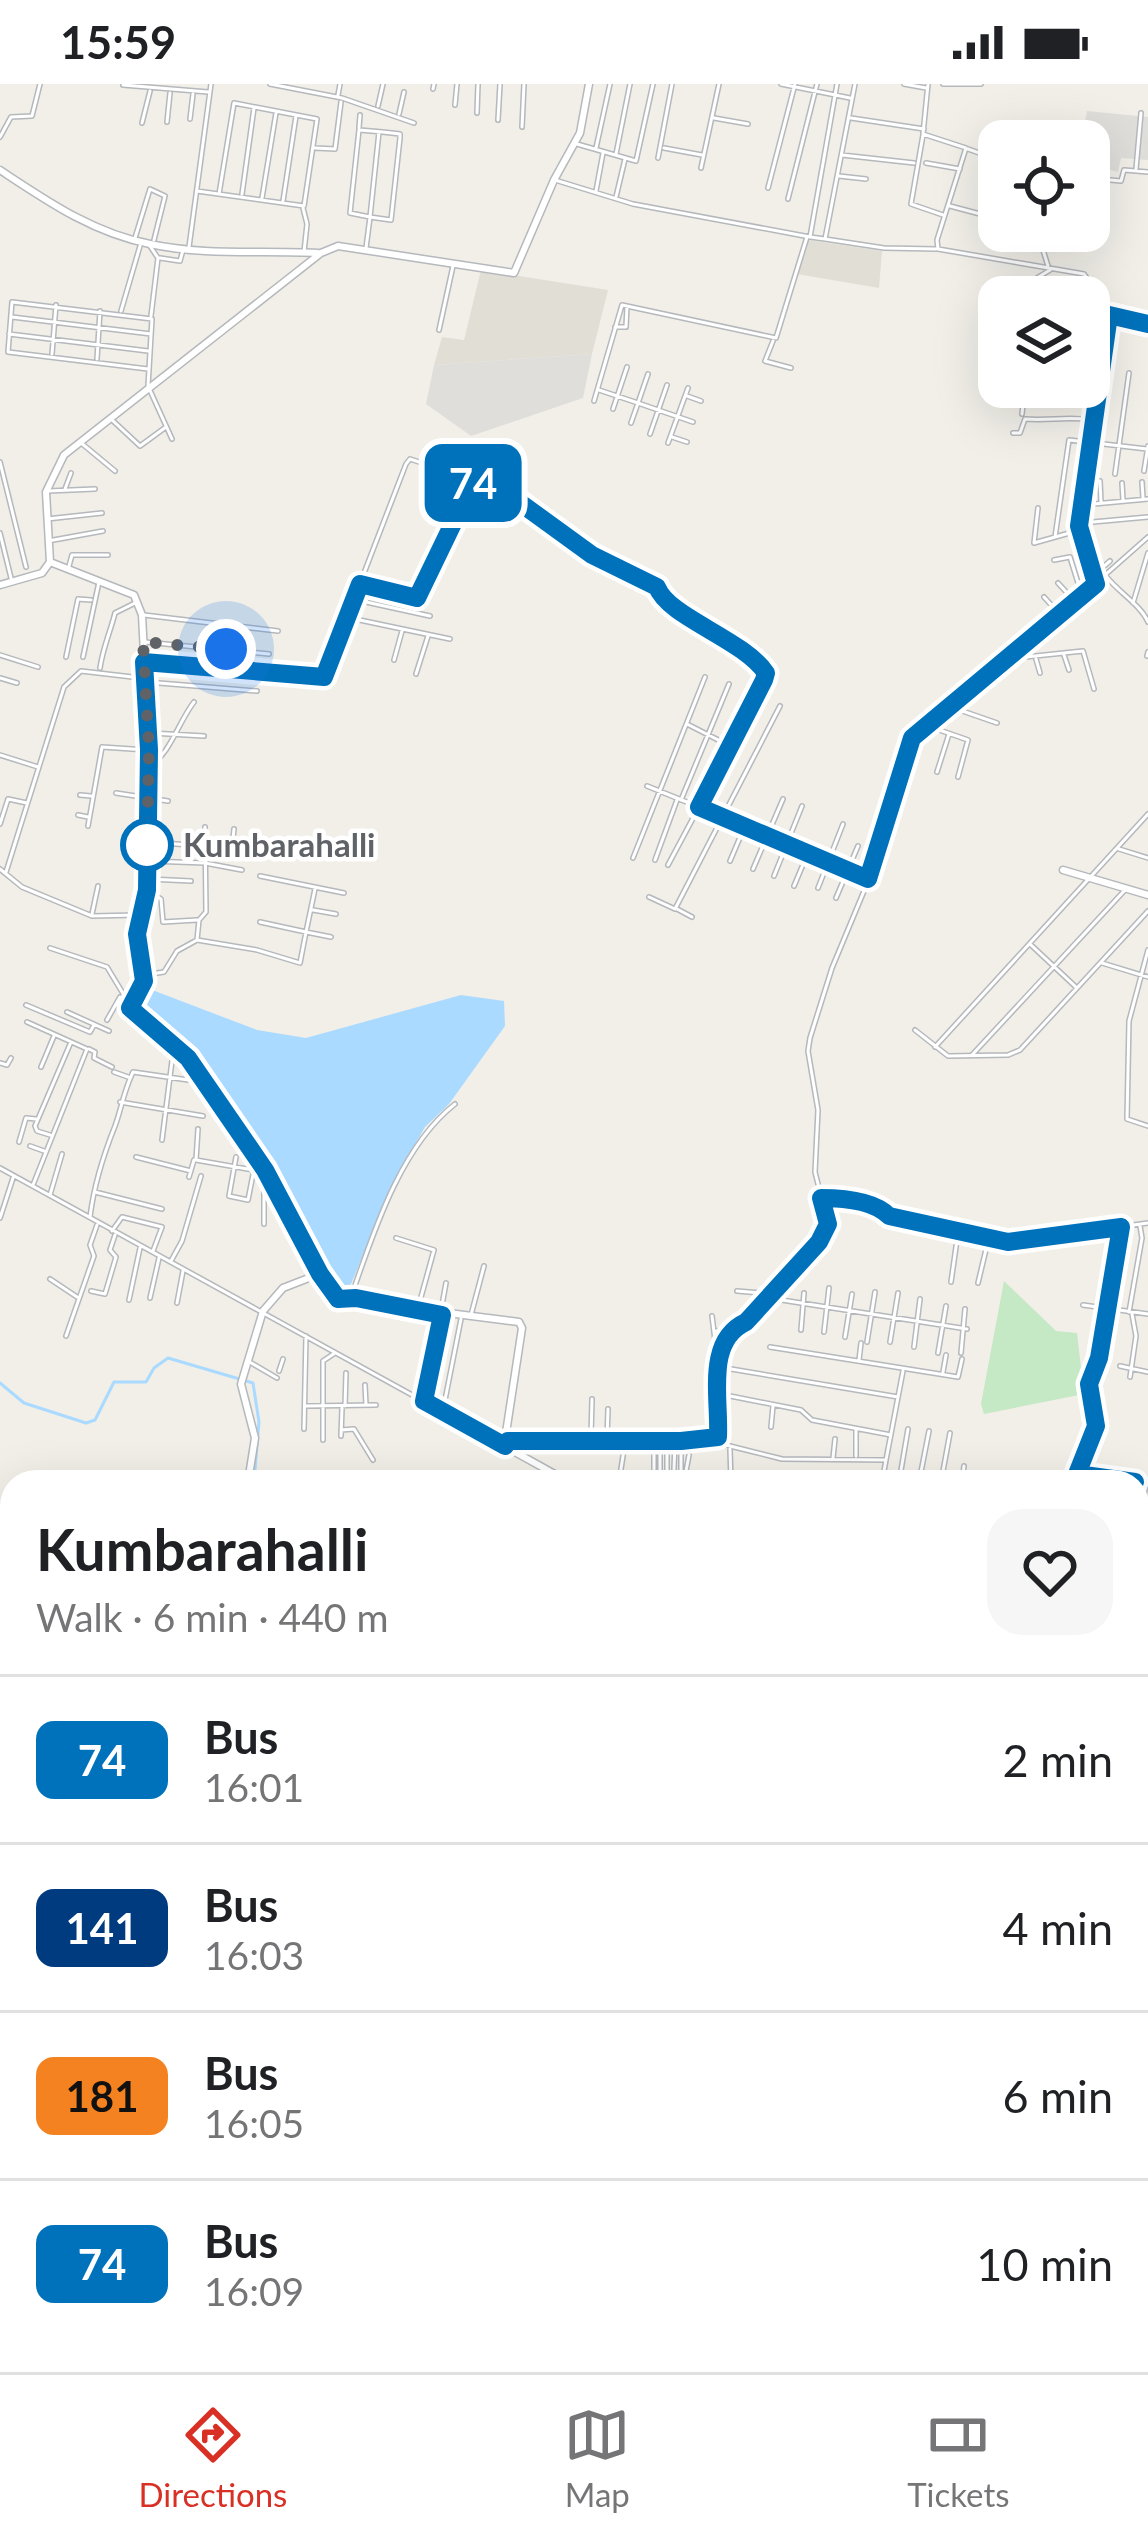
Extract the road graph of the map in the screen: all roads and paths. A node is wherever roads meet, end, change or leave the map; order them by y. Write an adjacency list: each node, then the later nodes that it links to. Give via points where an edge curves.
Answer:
1 (40, 84): 65 (street, via 32,116 11,117)
2 (211, 84): 32 (street)
3 (273, 84): 25 (street)
4 (317, 84): 34 (street)
5 (340, 84): 36 (street)
6 (383, 84): 40 (street)
7 (457, 84): 38 (street)
8 (478, 84): 42 (street)
9 (500, 84): 50 (street)
10 (524, 84): 58 (street)
11 (589, 84): 66 (street)
12 (610, 84): 72 (street)
13 (630, 84): 77 (street)
14 (653, 84): 78 (street, via 637,160)
15 (672, 84): 69 (street)
16 (719, 84): 47 (street)
17 (781, 84): 26 (street)
18 (837, 84): 35 (street)
19 (855, 84): 37 (street)
20 (904, 84): 27 (street)
21 (943, 84): 22 (street)
22 (951, 84): 23 (street)
23 (981, 84)
24 (122, 86): 29 (street)
25 (294, 86): 34 (street)
26 (795, 86): 28 (street); 91 (street)
27 (929, 86): 61 (street)
28 (817, 87): 35 (street); 97 (street)
29 (150, 89): 30 (street); 55 (street)
30 (170, 91): 31 (street); 52 (street)
31 (194, 92): 32 (street); 49 (street)
32 (210, 92): 92 (street)
33 (404, 92): 46 (street)
34 (315, 93): 36 (street)
35 (835, 95): 37 (street); 57 (street)
36 (340, 98): 40 (street); 70 (street, via 335,149)
37 (853, 98): 48 (street)
38 (455, 105)
39 (254, 106): 41 (street); 94 (street, via 232,104); 95 (street)
40 (378, 108): 46 (street)
41 (276, 110): 44 (street); 98 (street)
42 (477, 113)
43 (1141, 113): 51 (street)
44 (297, 114): 70 (street, via 316,118); 99 (street)
45 (360, 115): 60 (street)
46 (398, 116): 53 (street)
47 (712, 118): 56 (street); 76 (street)
48 (849, 118): 59 (street); 61 (street)
49 (190, 119)
50 (498, 120)
51 (1141, 121): 54 (street); 67 (street)
52 (167, 122)
53 (414, 122)
54 (1148, 122)
55 (142, 123)
56 (748, 124)
57 (830, 124): 59 (street); 107 (street)
58 (522, 127)
59 (847, 127): 75 (street)
60 (359, 130): 62 (street); 103 (street)
61 (924, 131): 71 (street); 80 (street)
62 (379, 132): 63 (street); 106 (street)
63 (400, 134): 64 (street); 106 (street, via 394,220)
64 (408, 135)
65 (0, 137)
66 (575, 144): 72 (street); 89 (street)
67 (1138, 146): 68 (street); 85 (street)
68 (1148, 146)
69 (660, 147): 76 (street); 79 (street)
70 (313, 148): 100 (street)
71 (966, 148): 74 (street); 83 (street)
72 (596, 150): 73 (street)
73 (604, 152): 77 (street); 93 (street)
74 (978, 152)
75 (842, 154): 80 (street); 87 (street)
76 (704, 155): 82 (street)
77 (616, 156): 78 (street)
78 (625, 158): 96 (street)
79 (658, 158)
80 (916, 163): 105 (street, via 911,204)
81 (926, 164): 83 (street)
82 (700, 168)
83 (962, 169): 101 (street)
84 (0, 170): 109 (street, via 68,214)
85 (1136, 171): 86 (street); 90 (street)
86 (1148, 172)
87 (837, 176): 88 (street); 108 (street)
88 (866, 179)
89 (554, 180): 93 (street); 117 (street, via 514,273)
90 (1110, 180)
91 (768, 188)
92 (197, 191): 94 (street); 110 (street)
93 (595, 193): 96 (street)
94 (219, 194): 95 (street)
95 (241, 197): 98 (street)
96 (615, 199): 107 (street)
97 (788, 199)
98 (261, 200): 99 (street)
99 (283, 203): 100 (street)
100 (302, 206): 113 (street)
101 (949, 206): 104 (street); 105 (street)
102 (341, 211): 103 (street)
103 (350, 213): 106 (street)
104 (978, 214)
105 (945, 216): 111 (street)
106 (370, 217): 112 (street)
107 (808, 237): 108 (street); 135 (street)
108 (825, 239): 111 (street)
109 (144, 243): 109 (street, via 147,190 164,193); 110 (street); 116 (street); 124 (street)
110 (186, 248): 113 (street); 116 (street, via 180,261)
111 (938, 249): 118 (street)
112 (366, 250): 115 (street, via 334,246); 117 (street)
113 (304, 252): 115 (street)
114 (1044, 252): 118 (street)
115 (321, 253): 147 (street)
116 (158, 258): 127 (street)
117 (454, 264): 132 (street)
118 (1050, 268): 119 (street); 120 (street)
119 (1040, 276)
120 (1084, 276)
121 (56, 305): 123 (street); 126 (street, via 14,301); 128 (street)
122 (628, 305): 131 (street); 131 (street, via 626,327); 135 (street)
123 (100, 311): 124 (street); 130 (street)
124 (120, 313): 127 (street)
125 (1110, 315): 129 (street)
126 (10, 317): 128 (street); 133 (street)
127 (152, 319): 134 (street)
128 (55, 322): 130 (street); 136 (street)
129 (1148, 324)
130 (99, 327): 134 (street); 137 (street)
131 (615, 327): 149 (street)
132 (439, 330)
133 (9, 334): 136 (street); 139 (street, via 7,351)
134 (151, 334): 138 (street)
135 (773, 339): 142 (street, via 765,361)
136 (53, 340): 137 (street); 139 (street)
137 (97, 344): 138 (street); 140 (street)
138 (149, 352): 143 (street)
139 (52, 356): 140 (street)
140 (96, 361): 143 (street)
141 (627, 368): 151 (street)
142 (791, 368)
143 (148, 369): 147 (street)
144 (1129, 373): 174 (street)
145 (647, 374): 154 (street)
146 (667, 385): 158 (street)
147 (148, 386): 161 (street); 165 (street)
148 (688, 388): 150 (street)
149 (598, 390): 151 (street); 152 (street)
150 (685, 395): 153 (street); 160 (street)
151 (618, 396): 154 (street); 157 (street)
152 (594, 400)
153 (701, 401)
154 (638, 403): 158 (street); 164 (street)
155 (1023, 408): 159 (street)
156 (1096, 408): 162 (street)
157 (613, 410)
158 (658, 410): 160 (street); 168 (street)
159 (1022, 414)
160 (678, 416): 163 (street); 173 (street, via 669,440)
161 (109, 417): 166 (street); 171 (street)
162 (1094, 420): 167 (street, via 1025,419); 172 (street)
163 (693, 422)
164 (632, 424)
165 (166, 427): 166 (street, via 142,446); 170 (street)
166 (124, 431): 169 (street)
167 (1013, 433)
168 (650, 434)
169 (116, 439)
170 (172, 439)
171 (79, 441): 177 (street); 187 (street)
172 (1091, 441): 174 (street); 191 (street); 200 (street, via 1069,440)
173 (686, 442)
174 (1119, 445): 175 (street); 180 (street)
175 (1148, 448): 178 (street)
176 (0, 462): 211 (street)
177 (115, 471)
178 (1144, 471)
179 (71, 473): 186 (street)
180 (1114, 474)
181 (474, 480): 215 (street, via 417,598); 215 (street, via 408,461); 270 (street, via 657,587 663,602 761,665 764,680)
182 (1100, 481): 190 (street)
183 (1142, 482): 188 (street)
184 (1122, 483): 189 (street)
185 (95, 489): 186 (street)
186 (64, 490): 187 (street)
187 (46, 491): 195 (street)
188 (1146, 500): 189 (street)
189 (1123, 502): 190 (street)
190 (1102, 503): 191 (street)
191 (1082, 505): 196 (street)
192 (1038, 508): 200 (street, via 1034,542)
193 (102, 513): 195 (street)
194 (1148, 517): 196 (street)
195 (45, 519): 202 (street)
196 (1080, 523): 197 (street)
197 (1081, 530): 200 (street); 210 (street)
198 (104, 532): 202 (street)
199 (0, 533): 213 (street)
200 (1055, 537)
201 (1147, 540): 209 (street)
202 (46, 541): 207 (street)
203 (1148, 553): 224 (street)
204 (108, 555): 208 (street, via 72,555)
205 (1054, 560): 218 (street, via 1070,557)
206 (1110, 561): 210 (street)
207 (50, 562): 208 (street); 211 (street)
208 (69, 566): 212 (street)
209 (1105, 575): 216 (street); 224 (street)
210 (1094, 576): 216 (street); 218 (street)
211 (29, 578): 213 (street)
212 (99, 581): 222 (street); 223 (street)
213 (12, 582): 217 (street)
214 (1058, 583): 219 (street)
215 (360, 584): 221 (street)
216 (1096, 584): 241 (street)
217 (0, 585)
218 (1080, 588): 219 (street)
219 (1070, 596): 225 (street)
220 (1044, 597): 225 (street)
221 (355, 599): 227 (street); 228 (street)
222 (139, 600): 226 (street); 246 (street, via 115,613)
223 (92, 601): 239 (street, via 78,599); 240 (street)
224 (1132, 605): 229 (street)
225 (1055, 610): 230 (street)
226 (142, 615): 232 (street); 235 (street)
227 (430, 616)
228 (349, 618): 231 (street); 244 (street, via 320,678)
229 (1148, 622)
230 (1035, 626)
231 (403, 629): 233 (street); 243 (street)
232 (278, 631)
233 (429, 634): 234 (street); 249 (street)
234 (450, 639)
235 (143, 642): 237 (street); 244 (street)
236 (1064, 653): 242 (street); 247 (street); 255 (street, via 1083,651)
237 (269, 654)
238 (0, 655): 245 (street)
239 (66, 657)
240 (82, 657)
241 (1004, 658): 242 (street); 259 (street)
242 (1035, 658): 248 (street)
243 (394, 660)
244 (144, 662): 252 (street)
245 (38, 667)
246 (100, 668)
247 (1069, 670)
248 (1040, 673)
249 (416, 674)
250 (704, 677): 260 (street)
251 (0, 678): 253 (street)
252 (145, 681): 256 (street); 265 (street); 273 (street, via 76,672)
253 (17, 683)
254 (729, 684): 268 (street)
255 (1094, 689)
256 (257, 691)
257 (194, 702): 266 (street)
258 (779, 706): 291 (street)
259 (950, 706): 261 (street); 262 (street)
260 (686, 723): 268 (street); 278 (street)
261 (997, 723)
262 (926, 725): 264 (street); 324 (street, via 899,772)
263 (190, 726): 267 (street)
264 (949, 732): 275 (street); 276 (street, via 968,740)
265 (148, 733): 266 (street); 271 (street)
266 (173, 734): 267 (street); 274 (street)
267 (187, 735): 269 (street)
268 (707, 735): 270 (street); 283 (street)
269 (203, 736)
270 (730, 746): 288 (street)
271 (149, 750): 274 (street); 281 (street, via 102,747)
272 (0, 755): 273 (street)
273 (40, 767): 286 (street)
274 (149, 767): 282 (street)
275 (937, 772)
276 (958, 777)
277 (647, 786): 278 (street)
278 (658, 790): 283 (street); 308 (street)
279 (116, 793): 282 (street)
280 (80, 795): 281 (street)
281 (93, 796): 292 (street)
282 (147, 797): 285 (street); 301 (street)
283 (679, 799): 288 (street); 309 (street)
284 (783, 799): 300 (street)
285 (168, 802)
286 (29, 803): 294 (street, via 8,799); 316 (street)
287 (802, 806): 302 (street)
288 (699, 807): 291 (street); 314 (street)
289 (1148, 814): 293 (street)
290 (78, 815): 292 (street)
291 (723, 817): 297 (street); 336 (street)
292 (90, 818): 296 (street)
293 (1145, 822): 305 (street)
294 (0, 824)
295 (843, 824): 312 (street)
296 (88, 826)
297 (745, 826): 300 (street); 311 (street)
298 (205, 827): 303 (street)
299 (233, 829): 303 (street, via 233,847)
300 (767, 836): 302 (street); 315 (street)
301 (146, 842): 303 (street); 310 (street)
302 (787, 844): 306 (street); 321 (street)
303 (206, 845): 313 (street)
304 (858, 846): 318 (street)
305 (1117, 849): 307 (street); 322 (street)
306 (807, 853): 312 (street); 327 (street)
307 (1148, 858)
308 (632, 859)
309 (655, 860)
310 (147, 861): 313 (street); 323 (street)
311 (730, 861)
312 (828, 862): 318 (street); 329 (street)
313 (206, 863): 317 (street); 343 (street)
314 (668, 865)
315 (753, 869)
316 (3, 870): 341 (street)
317 (242, 870)
318 (848, 870): 324 (street); 335 (street)
319 (1063, 870): 322 (street)
320 (260, 876): 328 (street)
321 (774, 876)
322 (1090, 878): 330 (street); 348 (street)
323 (147, 879): 325 (street); 331 (street)
324 (868, 879): 405 (street, via 810,1038)
325 (191, 880)
326 (98, 886): 341 (street)
327 (794, 886)
328 (315, 887): 332 (street); 337 (street)
329 (818, 887)
330 (1126, 889): 333 (street); 352 (street)
331 (147, 890): 340 (street); 343 (street, via 161,899 163,922)
332 (344, 893)
333 (1148, 895)
334 (649, 897): 336 (street)
335 (836, 898)
336 (675, 908): 342 (street)
337 (311, 909): 339 (street); 345 (street)
338 (1148, 911): 351 (street)
339 (336, 914)
340 (139, 915): 341 (street); 353 (street)
341 (92, 916)
342 (692, 917)
343 (199, 920): 347 (street)
344 (260, 922): 345 (street)
345 (306, 932): 346 (street); 347 (street, via 297,964)
346 (331, 937)
347 (197, 940): 353 (street, via 177,951 164,972)
348 (1030, 944): 352 (street); 370 (street)
349 (50, 948): 357 (street, via 109,968)
350 (1148, 950): 354 (street)
351 (1100, 963): 354 (street); 356 (street)
352 (1054, 967): 356 (street); 372 (street)
353 (142, 975): 359 (street)
354 (1141, 975): 355 (street); 384 (street, via 1129,1021 1126,1119)
355 (1148, 977)
356 (1077, 988): 372 (street, via 1020,1050)
357 (121, 995): 359 (street); 361 (street)
358 (26, 1005): 364 (street)
359 (130, 1005): 369 (street)
360 (67, 1012): 363 (street)
361 (107, 1020)
362 (27, 1022): 367 (street)
363 (94, 1024): 364 (street, via 90,1032); 366 (street)
364 (81, 1029): 368 (street)
365 (915, 1030): 370 (street)
366 (109, 1031)
367 (55, 1034): 368 (street); 375 (street)
368 (73, 1042): 371 (street); 383 (street)
369 (175, 1044): 376 (street); 378 (street)
370 (935, 1047): 372 (street, via 948,1057)
371 (87, 1048): 377 (street); 386 (street)
372 (971, 1056)
373 (11, 1058): 374 (street)
374 (0, 1063)
375 (41, 1067)
376 (169, 1077): 377 (street, via 136,1071); 378 (street); 381 (street)
377 (130, 1078): 379 (street)
378 (205, 1083): 395 (street)
379 (118, 1102): 381 (street); 403 (street)
380 (454, 1104): 443 (street, via 383,1205)
381 (166, 1109): 382 (street); 387 (street)
382 (203, 1115)
383 (38, 1119): 386 (street, via 37,1131); 388 (street, via 26,1118)
384 (1148, 1126)
385 (199, 1130): 394 (street)
386 (51, 1136): 390 (street)
387 (162, 1140)
388 (19, 1142)
389 (30, 1146): 390 (street)
390 (46, 1151): 402 (street)
391 (62, 1154): 404 (street)
392 (136, 1157): 394 (street, via 190,1174)
393 (236, 1157): 396 (street)
394 (195, 1158): 396 (street)
395 (257, 1158): 398 (street); 399 (street)
396 (234, 1167): 398 (street); 398 (street, via 230,1197 249,1200)
397 (0, 1168): 400 (street)
398 (254, 1171): 399 (street)
399 (265, 1172): 411 (street); 426 (street)
400 (14, 1176): 402 (street); 407 (street)
401 (201, 1176): 423 (street)
402 (33, 1187): 404 (street)
403 (94, 1192): 406 (street); 408 (street)
404 (50, 1196): 408 (street)
405 (821, 1198): 414 (street); 440 (street, via 826,1231)
406 (162, 1209)
407 (0, 1218)
408 (90, 1219): 409 (street)
409 (97, 1223): 415 (street); 441 (street)
410 (1148, 1223): 412 (street)
411 (264, 1224)
412 (1139, 1224): 413 (street); 422 (street)
413 (1121, 1227): 417 (street); 452 (street)
414 (959, 1231): 417 (street); 430 (street)
415 (114, 1232): 418 (street); 419 (street, via 122,1217 162,1227); 435 (street, via 105,1294)
416 (396, 1238): 453 (street, via 434,1250)
417 (988, 1240): 432 (street)
418 (141, 1246): 419 (street); 445 (street)
419 (152, 1253): 420 (street)
420 (159, 1256): 423 (street); 427 (street)
421 (1148, 1259): 422 (street)
422 (1139, 1261): 456 (street)
423 (170, 1262): 425 (street)
424 (484, 1266): 461 (street)
425 (183, 1269): 446 (street); 454 (street)
426 (320, 1274): 443 (street, via 338,1299); 454 (street, via 283,1288)
427 (154, 1278): 429 (street); 442 (street)
428 (50, 1279): 441 (street)
429 (166, 1282)
430 (951, 1282)
431 (446, 1283): 459 (street)
432 (978, 1283)
433 (829, 1288): 450 (street)
434 (737, 1291): 440 (street)
435 (91, 1292)
436 (875, 1292): 457 (street)
437 (805, 1293): 447 (street)
438 (898, 1293): 462 (street)
439 (852, 1294): 455 (street)
440 (771, 1296): 447 (street); 465 (street)
441 (78, 1298): 471 (street)
442 (150, 1298)
443 (350, 1299): 453 (street)
444 (920, 1299): 463 (street)
445 (129, 1300)
446 (177, 1303)
447 (803, 1304): 450 (street); 467 (street)
448 (1083, 1305): 452 (street)
449 (946, 1306): 464 (street)
450 (827, 1307): 455 (street); 469 (street)
451 (965, 1309): 466 (street)
452 (1108, 1309): 456 (street); 544 (street, via 1089,1384 1096,1426)
453 (418, 1310): 459 (street)
454 (263, 1311): 470 (street); 481 (street)
455 (850, 1311): 457 (street); 472 (street)
456 (1130, 1312): 458 (street); 485 (street)
457 (872, 1314): 462 (street); 482 (street)
458 (1148, 1314)
459 (442, 1315): 461 (street); 497 (street)
460 (712, 1316): 468 (street)
461 (466, 1317): 505 (street); 522 (street, via 521,1325)
462 (894, 1318): 463 (street); 473 (street)
463 (917, 1321): 464 (street); 475 (street)
464 (943, 1325): 466 (street); 478 (street)
465 (733, 1327): 468 (street); 477 (street)
466 (965, 1329): 490 (street, via 958,1377)
467 (801, 1330)
468 (714, 1332): 477 (street)
469 (824, 1332)
470 (306, 1335): 476 (street); 499 (street)
471 (66, 1336)
472 (845, 1337)
473 (890, 1342)
474 (770, 1347): 482 (street)
475 (914, 1347)
476 (337, 1352): 497 (street); 500 (street, via 323,1361)
477 (718, 1354): 484 (street)
478 (938, 1354)
479 (946, 1355): 490 (street)
480 (284, 1359): 489 (street)
481 (247, 1360): 489 (street); 531 (street)
482 (859, 1362): 486 (street)
483 (1120, 1366): 485 (street)
484 (718, 1367): 494 (street); 495 (street)
485 (1131, 1368): 487 (street); 491 (street)
486 (903, 1369): 490 (street); 495 (street)
487 (1148, 1372)
488 (346, 1373): 501 (street)
489 (278, 1374): 493 (street)
490 (943, 1374)
491 (1130, 1377)
492 (365, 1385): 502 (street)
493 (275, 1386)
494 (719, 1394): 498 (street); 513 (street)
495 (898, 1397): 512 (street)
496 (592, 1400): 514 (street)
497 (424, 1401): 505 (street)
498 (774, 1405): 506 (street); 507 (street)
499 (304, 1406): 500 (street); 508 (street)
500 (324, 1406): 501 (street); 516 (street)
501 (343, 1406): 502 (street); 526 (street, via 341,1433 353,1429)
502 (366, 1406): 503 (street)
503 (376, 1406)
504 (608, 1409): 517 (street)
505 (443, 1412): 522 (street)
506 (771, 1427)
507 (856, 1428): 512 (street); 525 (street)
508 (304, 1429)
509 (908, 1430): 540 (street)
510 (929, 1431): 541 (street)
511 (950, 1433): 542 (street)
512 (892, 1435): 528 (street)
513 (718, 1437): 521 (street); 523 (street)
514 (591, 1439): 517 (street); 522 (street)
515 (836, 1439): 527 (street)
516 (323, 1440)
517 (607, 1440): 518 (street)
518 (626, 1441): 519 (street); 533 (street)
519 (657, 1441): 520 (street); 534 (street)
520 (667, 1441): 521 (street); 535 (street)
521 (678, 1441): 530 (street); 536 (street)
522 (506, 1443): 532 (street)
523 (730, 1449): 527 (street); 538 (street)
524 (689, 1455): 537 (street)
525 (856, 1459): 527 (street); 528 (street)
526 (373, 1460)
527 (833, 1460)
528 (886, 1460): 539 (street)
529 (964, 1466): 543 (street)
530 (674, 1468)
531 (250, 1470)
532 (550, 1470)
533 (622, 1470)
534 (660, 1470)
535 (660, 1470)
536 (681, 1470)
537 (686, 1470)
538 (731, 1470)
539 (884, 1470)
540 (901, 1470)
541 (921, 1470)
542 (943, 1470)
543 (964, 1470)
544 (1079, 1470)

